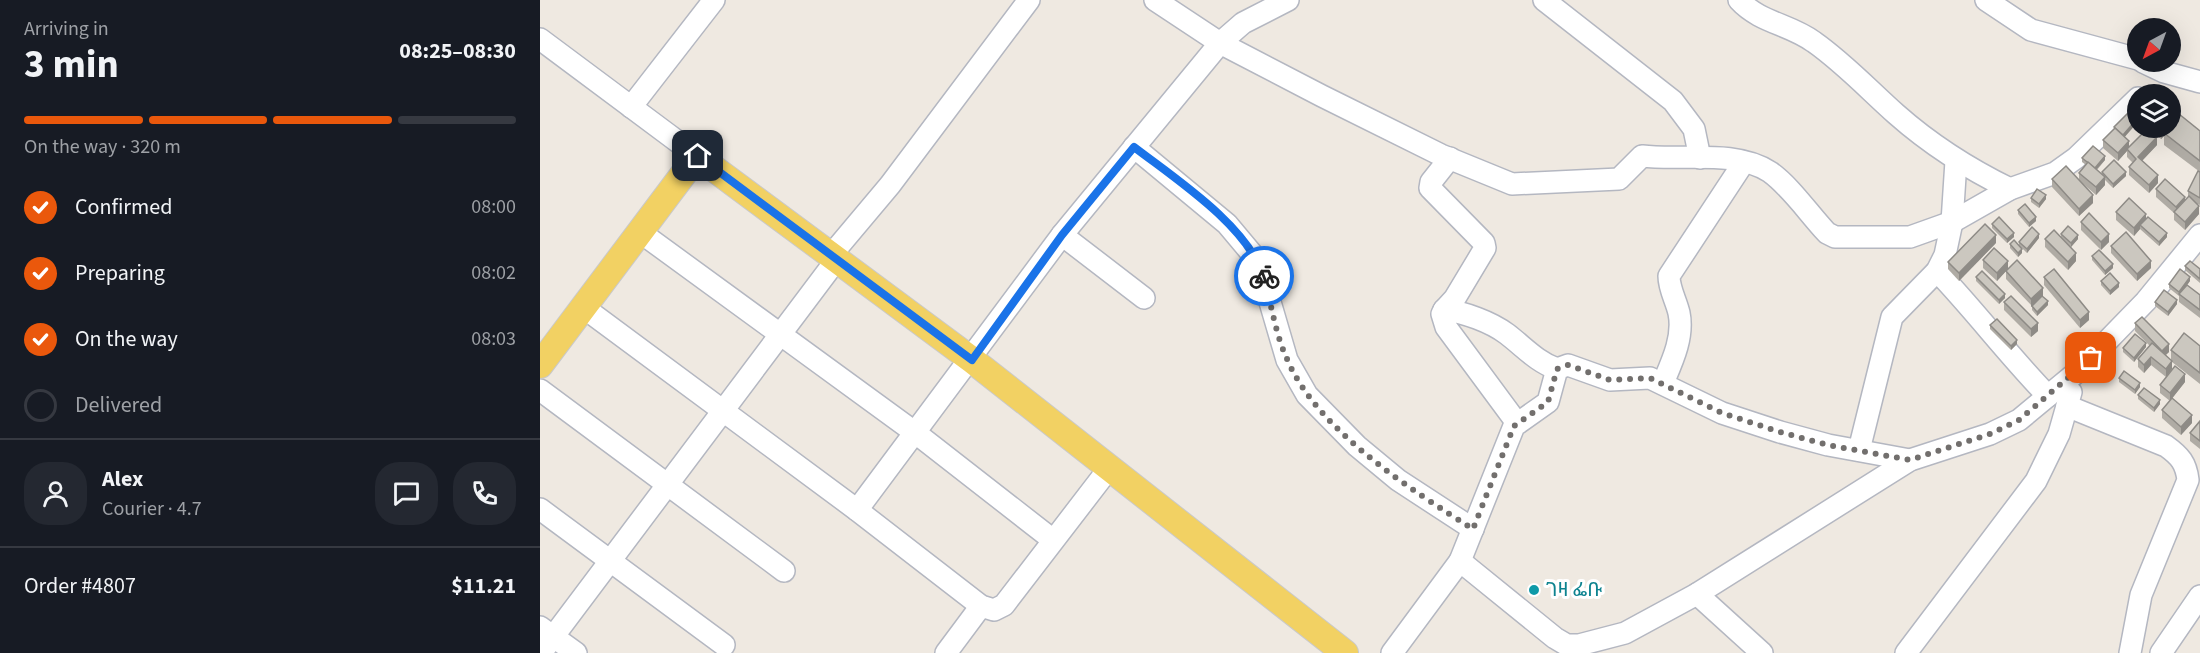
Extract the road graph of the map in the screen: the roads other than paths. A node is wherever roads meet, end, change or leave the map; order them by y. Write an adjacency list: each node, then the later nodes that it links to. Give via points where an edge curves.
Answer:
1 (714, 0): 14 (street)
2 (1029, 0): 27 (street)
3 (1155, 0): 9 (street)
4 (1288, 0): 9 (street, via 1243,24)
5 (1544, 0): 18 (street, via 1673,101 1694,129)
6 (1739, 0): 19 (street, via 1752,13 1812,40)
7 (1986, 0): 10 (street, via 2031,30)
8 (540, 39): 14 (street)
9 (1220, 43): 16 (street); 21 (street, via 1396,132)
10 (2127, 56)
11 (2164, 72): 12 (street); 13 (street)
12 (2200, 82)
13 (2152, 84)
14 (631, 106): 17 (street)
15 (2127, 108): 22 (street, via 2055,173)
16 (1134, 147): 25 (street); 50 (street, via 1227,224 1258,261 1287,360 1307,395 1357,446 1398,480)
17 (698, 156): 24 (main road); 27 (main road)
18 (1700, 158): 20 (street); 21 (street, via 1642,156 1619,179 1533,184 1512,184)
19 (1956, 161): 22 (street); 23 (street)
20 (1744, 162): 23 (street, via 1777,178 1835,237 1910,237); 37 (street, via 1669,276 1680,333)
21 (1444, 166): 31 (street, via 1430,188 1485,248)
22 (2010, 189): 23 (street)
23 (1952, 222): 28 (street)
24 (640, 232): 30 (main road); 32 (street)
25 (1062, 235): 29 (street); 33 (street)
26 (2200, 235): 36 (street, via 2146,300)
27 (834, 256): 32 (street); 33 (main road)
28 (1937, 271): 39 (street); 44 (street, via 1892,317)
29 (1144, 298)
30 (583, 307): 34 (main road); 41 (street)
31 (1444, 310): 35 (street, via 1458,311 1505,332 1544,365); 42 (street, via 1446,327)
32 (781, 335): 41 (street); 43 (street)
33 (972, 360): 43 (street); 46 (main road)
34 (540, 365)
35 (1557, 369): 37 (street, via 1568,365 1610,380 1641,377); 42 (street, via 1548,402)
36 (2077, 372): 39 (street); 40 (street)
37 (1664, 383): 44 (street, via 1722,413)
38 (540, 390): 47 (street)
39 (2048, 396): 45 (street, via 2019,420 1990,434)
40 (2067, 406): 66 (street, via 2059,434 2036,482); 67 (street, via 2166,446 2187,466 2188,480 2141,595)
41 (723, 411): 47 (street); 49 (street)
42 (1517, 423): 50 (street)
43 (916, 434): 49 (street); 51 (street)
44 (1859, 450): 45 (street)
45 (1910, 460): 55 (street)
46 (1110, 467): 51 (street); 63 (main road)
47 (667, 484): 52 (street); 54 (street)
48 (540, 509): 52 (street)
49 (857, 510): 57 (street)
50 (1473, 529): 53 (street)
51 (1053, 540): 57 (street, via 1004,605 994,610)
52 (609, 561): 58 (street); 59 (street)
53 (1460, 561): 60 (street, via 1555,638); 64 (street)
54 (784, 571)
55 (1697, 594): 60 (street, via 1625,633); 65 (street)
56 (2200, 596): 68 (street)
57 (981, 606): 62 (street)
58 (545, 639): 61 (street)
59 (724, 645)
60 (1581, 649)
61 (576, 653)
62 (946, 653)
63 (1345, 653)
64 (1392, 653)
65 (1762, 653)
66 (1906, 653)
67 (2130, 653)
68 (2161, 653)

